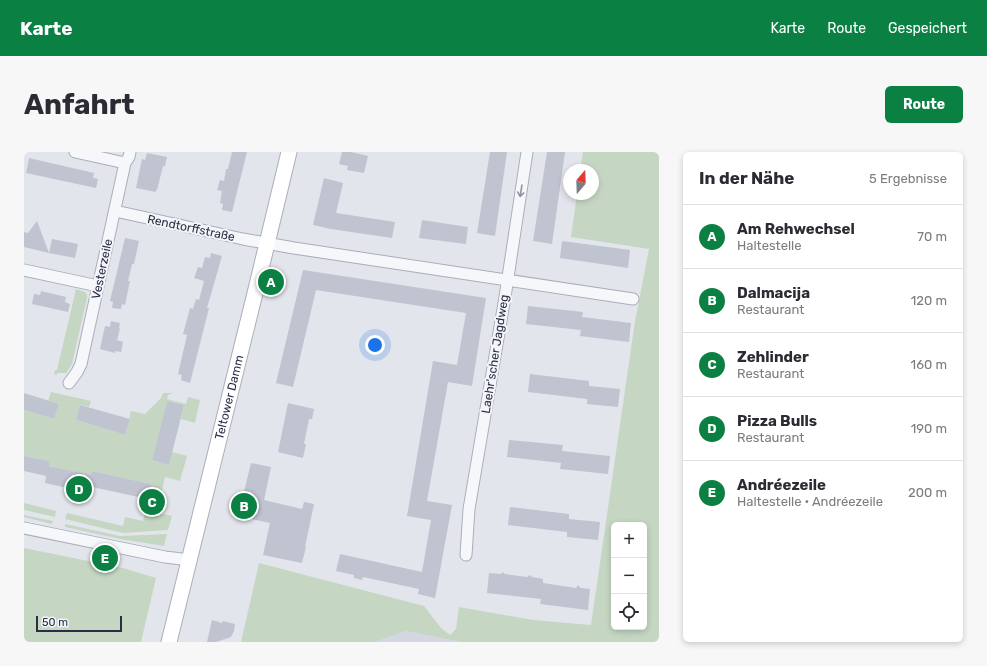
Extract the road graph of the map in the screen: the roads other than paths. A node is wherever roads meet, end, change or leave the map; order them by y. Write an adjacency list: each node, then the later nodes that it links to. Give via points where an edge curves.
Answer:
1 (75, 152): 5 (street)
2 (130, 152): 5 (street, Vesterzeile)
3 (289, 152): 7 (main road, Teltower Damm)
4 (527, 152): 9 (street, Laehr'scher Jagdweg, one-way to 9)
5 (125, 163): 6 (street, Vesterzeile)
6 (115, 211): 7 (street, Rendtorffstraße); 10 (street, Vesterzeile)
7 (267, 243): 9 (street, Rendtorffstraße); 15 (main road, Teltower Damm)
8 (24, 270): 10 (street)
9 (507, 280): 11 (street, Rendtorffstraße); 14 (street, Laehr'scher Jagdweg, via 469,509)
10 (98, 286): 12 (street, Vesterzeile, via 81,364)
11 (633, 299)
12 (69, 383)
13 (24, 528): 15 (street)
14 (466, 555)
15 (190, 560): 16 (main road, Teltower Damm)
16 (169, 642)

